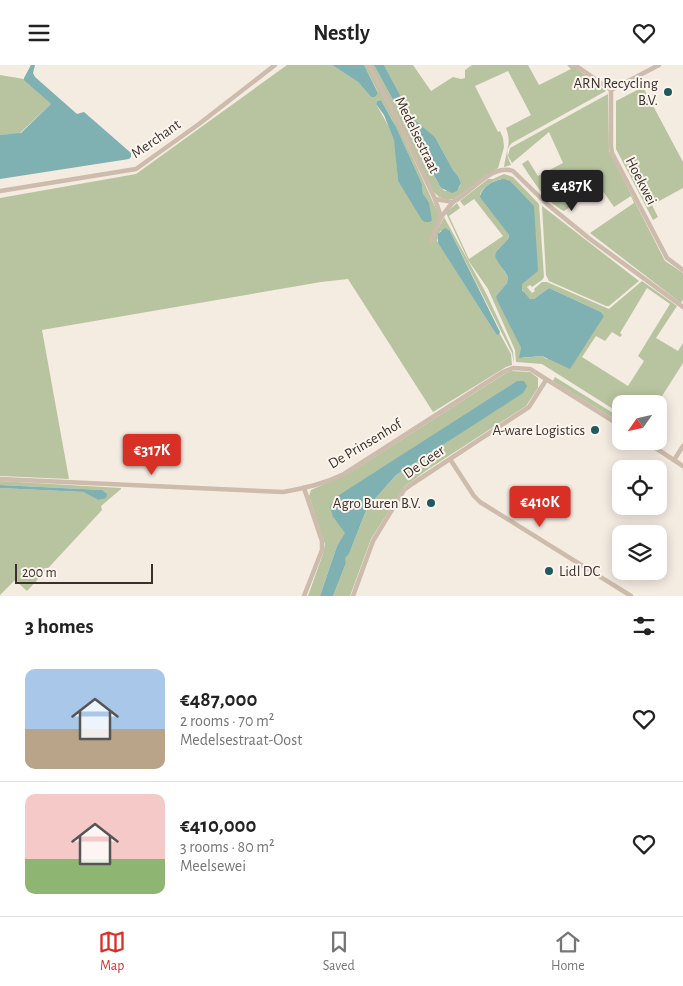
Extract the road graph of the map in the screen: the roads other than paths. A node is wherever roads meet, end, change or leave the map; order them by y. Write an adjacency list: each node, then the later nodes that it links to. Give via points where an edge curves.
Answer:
1 (275, 65): 6 (street, Merchant, via 136,169)
2 (369, 65): 7 (street, Medelsestraat)
3 (575, 65): 5 (street)
4 (659, 65): 5 (street)
5 (611, 90): 11 (street, Hoekwei, via 612,153 667,258)
6 (0, 191)
7 (435, 199): 8 (street); 9 (street, Medelsestraat)
8 (453, 202): 9 (street); 12 (street, via 496,171 513,171 590,239)
9 (441, 217): 10 (street)
10 (431, 241)
11 (683, 270)
12 (683, 307)
13 (546, 380): 14 (street, De Prinsenhof); 17 (street, De Geer, via 529,407); 21 (street, De Prinsenhof, via 528,369 505,371 344,474)
14 (612, 420)
15 (683, 446): 18 (street)
16 (659, 450): 18 (street)
17 (450, 459): 23 (street, De Geer, via 404,490 373,541); 24 (street, via 480,502)
18 (674, 460): 19 (street)
19 (683, 466)
20 (0, 479): 21 (street, De Prinsenhof, via 283,491)
21 (304, 488): 22 (street, via 322,541 322,550)
22 (304, 596)
23 (352, 596)
24 (631, 596)

